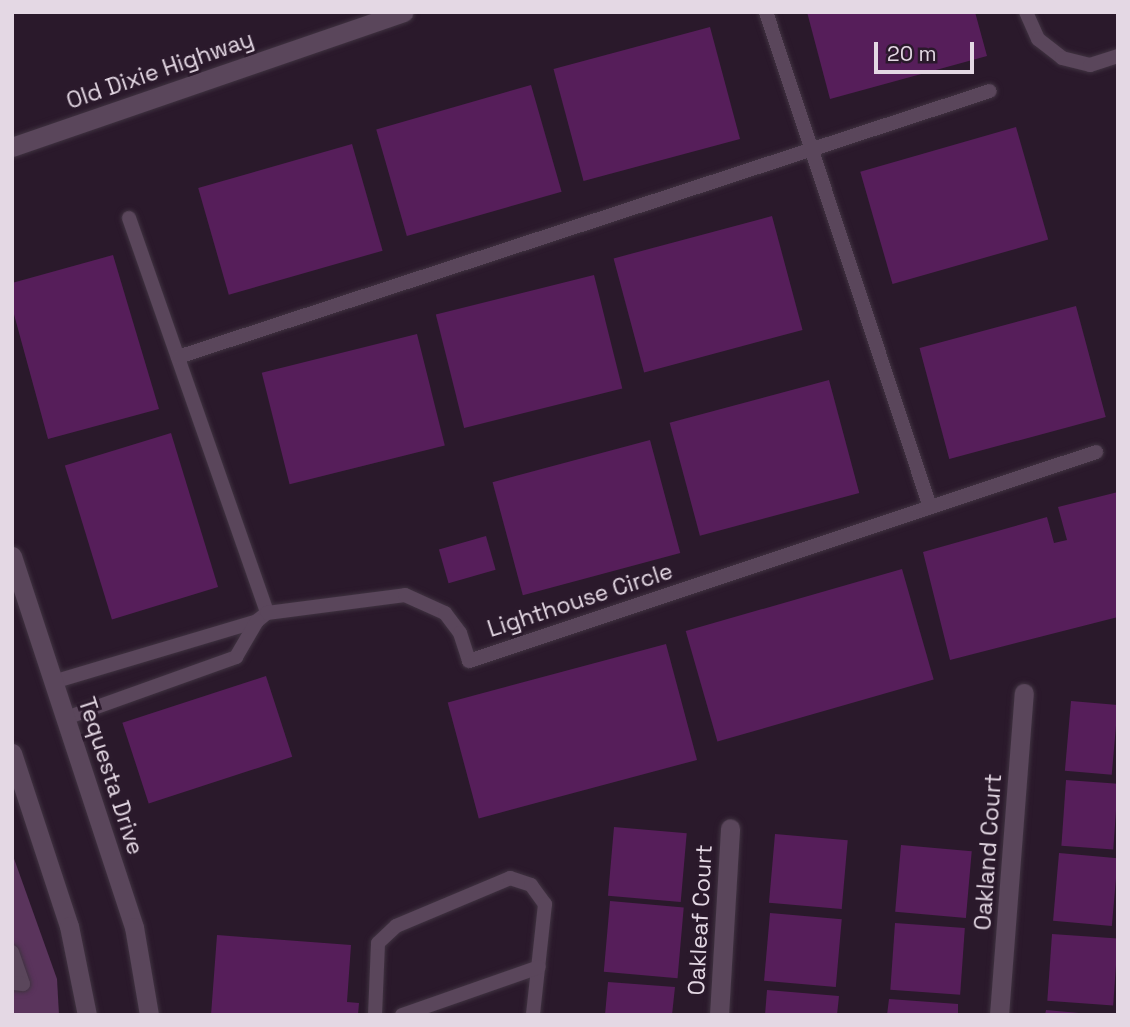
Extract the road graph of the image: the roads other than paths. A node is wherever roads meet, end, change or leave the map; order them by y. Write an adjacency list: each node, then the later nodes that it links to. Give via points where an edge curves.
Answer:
1 (403, 12): 6 (street, Old Dixie Highway)
2 (766, 12): 7 (lane)
3 (1026, 12): 4 (lane, via 1038,39 1062,58 1090,65)
4 (1118, 56)
5 (990, 91): 7 (lane)
6 (12, 147)
7 (811, 148): 9 (lane); 11 (lane)
8 (129, 218): 9 (lane)
9 (178, 357): 13 (lane)
10 (1097, 452): 11 (lane, Lighthouse Circle)
11 (930, 507): 13 (lane, Lighthouse Circle, via 469,661 460,633 445,613 405,595)
12 (12, 556): 14 (street, Tequesta Drive)
13 (262, 617): 14 (lane, Lighthouse Circle); 16 (lane, via 236,657)
14 (53, 682): 16 (street, Tequesta Drive)
15 (1024, 693): 28 (street, Oakland Court)
16 (66, 718): 23 (street, Tequesta Drive, via 134,927)
17 (12, 753): 22 (street, via 69,926)
18 (730, 828): 27 (street, Oakleaf Court)
19 (12, 952): 21 (lane)
20 (539, 967): 24 (lane, via 545,904 531,885 510,878 396,926 378,943); 25 (lane); 26 (lane)
21 (18, 983)
22 (87, 1015)
23 (149, 1015)
24 (375, 1015)
25 (402, 1015)
26 (533, 1015)
27 (719, 1015)
28 (999, 1015)

